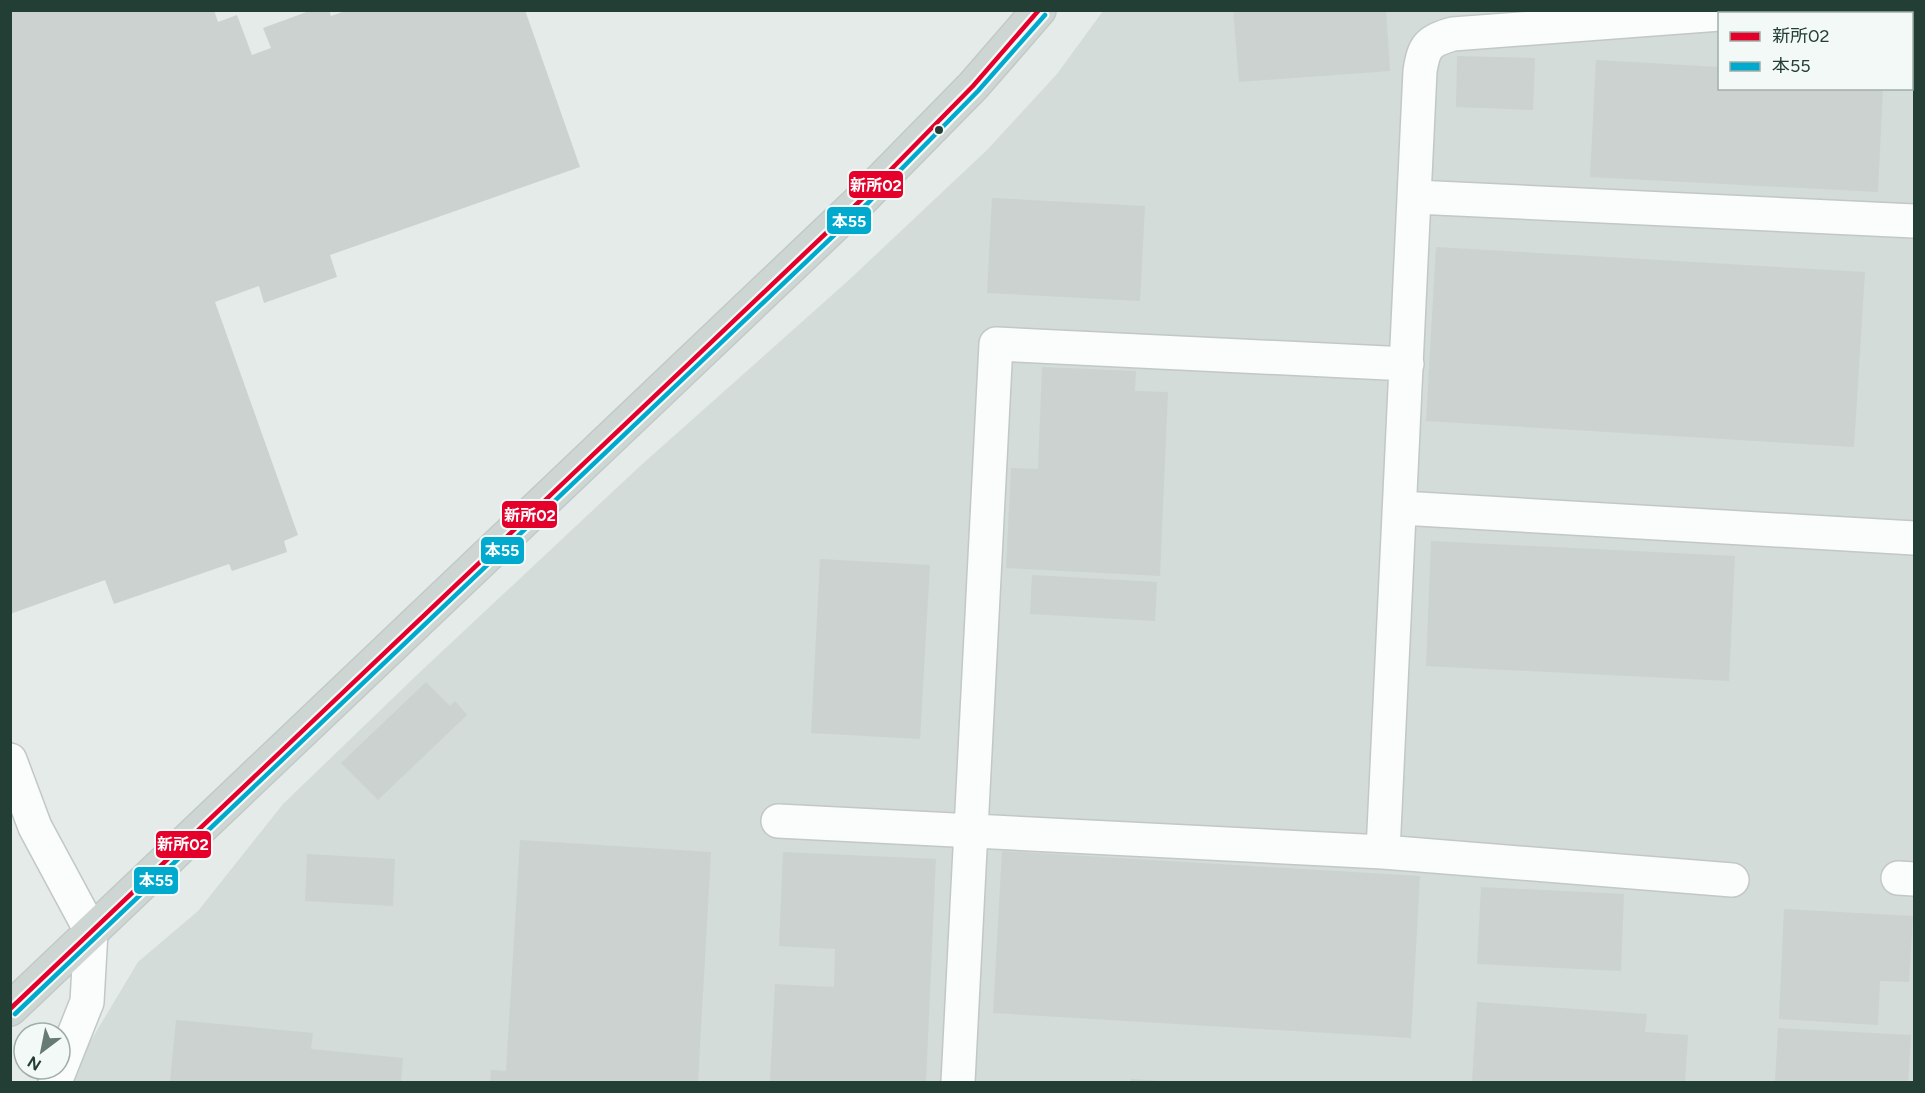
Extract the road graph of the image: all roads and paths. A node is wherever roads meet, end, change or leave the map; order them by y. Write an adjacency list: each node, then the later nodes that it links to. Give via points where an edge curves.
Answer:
1 (1039, 10): 16 (main road, via 973,86 733,325)
2 (1762, 10): 3 (street)
3 (1742, 12)
4 (1718, 14): 5 (street)
5 (1559, 18): 6 (street, via 1453,34 1434,39 1423,52)
6 (1414, 197): 7 (street); 8 (street)
7 (1914, 221)
8 (1407, 364): 9 (street); 13 (street, via 996,344)
9 (1401, 508): 10 (street); 14 (street)
10 (1914, 537)
11 (10, 760): 16 (street, via 35,826)
12 (778, 821): 13 (street)
13 (971, 832): 14 (street); 19 (street)
14 (1383, 852): 15 (street)
15 (1732, 880)
16 (91, 931): 17 (main road); 18 (street, via 87,1002)
17 (10, 1009)
18 (55, 1083)
19 (958, 1083)

